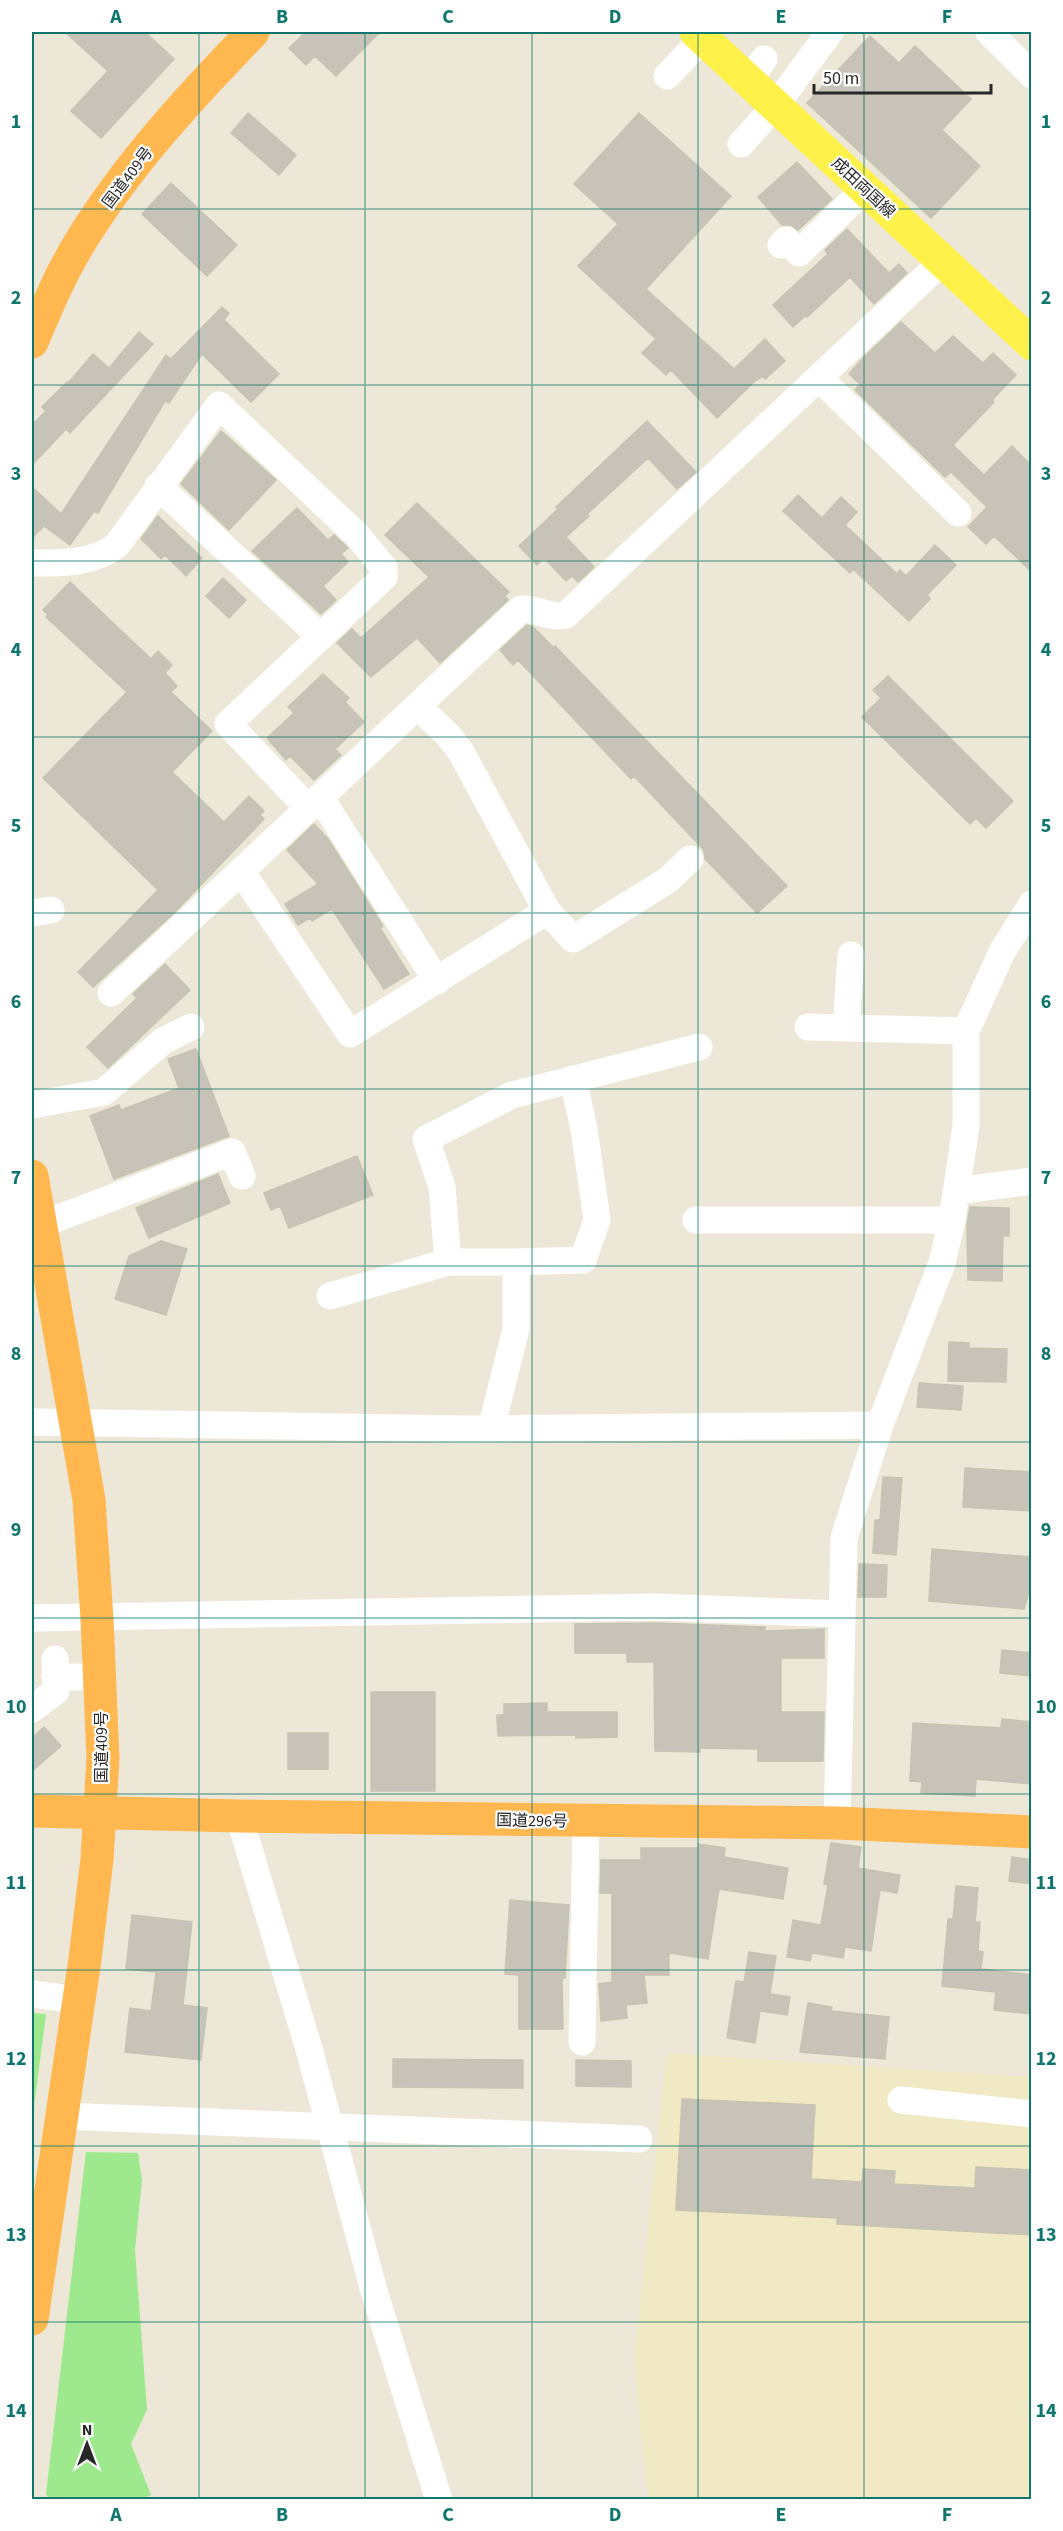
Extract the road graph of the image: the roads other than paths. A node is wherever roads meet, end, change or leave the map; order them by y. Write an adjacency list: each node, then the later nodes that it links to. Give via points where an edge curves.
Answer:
1 (252, 32): 12 (highway, 国道409号, via 155,141 109,200 69,263)
2 (830, 32): 7 (street)
3 (989, 32): 5 (street)
4 (700, 34): 6 (street); 7 (main road, 成田両国線, via 756,70)
5 (1032, 75)
6 (667, 76)
7 (776, 105): 8 (street); 9 (main road, 成田両国線)
8 (741, 144)
9 (866, 188): 10 (street, via 799,253 786,240); 11 (main road, 成田両国線)
10 (781, 245)
11 (944, 260): 13 (main road, 成田両国線); 14 (street)
12 (32, 342)
13 (1032, 344)
14 (819, 378): 16 (street); 19 (street, via 566,615 554,618 533,608 521,609)
15 (158, 486): 17 (street, via 117,545 103,556); 18 (street); 18 (street, via 219,405 252,435 357,535 384,568 384,577)
16 (958, 513)
17 (32, 563)
18 (321, 638): 20 (street, via 228,724)
19 (417, 706): 20 (street); 24 (street, via 461,753)
20 (314, 803): 22 (street); 26 (street)
21 (690, 859): 24 (street, via 668,880 573,939)
22 (241, 871): 26 (street, via 350,1034); 27 (street)
23 (1032, 904): 31 (street, via 1002,952)
24 (547, 912): 26 (street)
25 (851, 955): 30 (street)
26 (437, 981)
27 (111, 993)
28 (191, 1027): 34 (street, via 163,1041 104,1092)
29 (807, 1027): 30 (street)
30 (846, 1028): 31 (street)
31 (966, 1031): 38 (street, via 966,1126)
32 (699, 1047): 33 (street)
33 (573, 1079): 42 (street, via 512,1095 426,1139 442,1187); 43 (street, via 597,1220 583,1260)
34 (32, 1105)
35 (32, 1176): 41 (highway, 国道409号)
36 (242, 1176): 41 (street, via 232,1152)
37 (1032, 1181): 38 (street)
38 (956, 1191): 40 (street)
39 (696, 1220): 40 (street)
40 (952, 1221): 47 (street, via 942,1263)
41 (40, 1225): 46 (highway, 国道409号)
42 (448, 1262): 43 (street); 44 (street)
43 (516, 1262): 48 (street, via 516,1329)
44 (330, 1296)
45 (32, 1422): 46 (street)
46 (76, 1422): 48 (street); 51 (highway, 国道409号, via 89,1500)
47 (880, 1425): 48 (street); 49 (street, via 844,1539)
48 (491, 1429)
49 (842, 1614): 51 (street, via 656,1607); 58 (street)
50 (32, 1618): 51 (street)
51 (97, 1619): 52 (highway, 国道409号)
52 (100, 1678): 53 (street, via 55,1668 56,1691); 55 (highway, 国道409号)
53 (32, 1709)
54 (32, 1811): 55 (highway, 国道296号)
55 (100, 1813): 56 (highway, 国道296号); 61 (highway, 国道409号)
56 (239, 1816): 57 (highway, 国道296号); 66 (street)
57 (586, 1820): 58 (highway, 国道296号); 62 (street)
58 (837, 1823): 59 (highway, 国道296号)
59 (1032, 1832)
60 (32, 1995): 61 (street)
61 (79, 2000): 65 (highway, 国道409号)
62 (582, 2042)
63 (901, 2100): 64 (street)
64 (1032, 2114)
65 (62, 2116): 66 (street); 68 (highway, 国道409号)
66 (330, 2126): 67 (street); 69 (street, via 374,2291)
67 (639, 2139)
68 (32, 2319)
69 (439, 2499)

